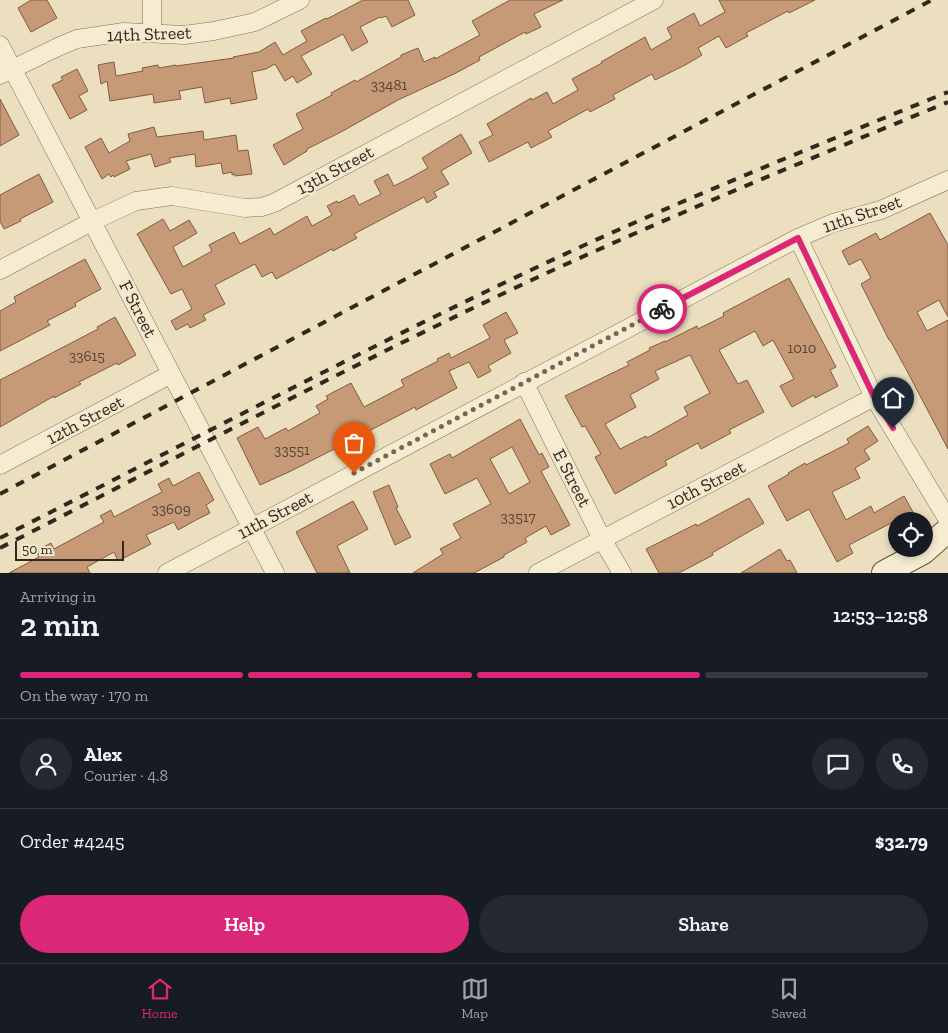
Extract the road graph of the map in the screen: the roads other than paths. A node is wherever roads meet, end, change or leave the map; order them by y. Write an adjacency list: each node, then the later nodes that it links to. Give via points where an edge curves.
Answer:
1 (152, 0): 4 (street)
2 (300, 0): 4 (street, 14th Street, via 255,22 184,35)
3 (654, 0): 8 (street, 13th Street, via 262,207 245,208 172,196 156,197 136,201)
4 (152, 33): 6 (street, 14th Street, via 124,32 77,39)
5 (0, 45): 6 (street, F Street)
6 (6, 72): 8 (street, F Street)
7 (948, 181): 9 (street, 11th Street, via 881,210 833,223)
8 (93, 221): 10 (street, 13th Street); 11 (street, F Street)
9 (798, 238): 12 (street, 11th Street); 13 (street)
10 (0, 270)
11 (171, 374): 14 (street, 12th Street); 16 (street, F Street)
12 (524, 382): 16 (street, 11th Street); 18 (street, E Street)
13 (874, 397): 15 (street); 18 (street, 10th Street)
14 (0, 465)
15 (948, 520)
16 (251, 528): 19 (street, 11th Street); 20 (street, F Street)
17 (948, 530): 23 (street, via 924,552)
18 (602, 539): 21 (street, 10th Street); 22 (street, E Street)
19 (166, 573)
20 (275, 573)
21 (538, 573)
22 (622, 573)
23 (884, 573)

